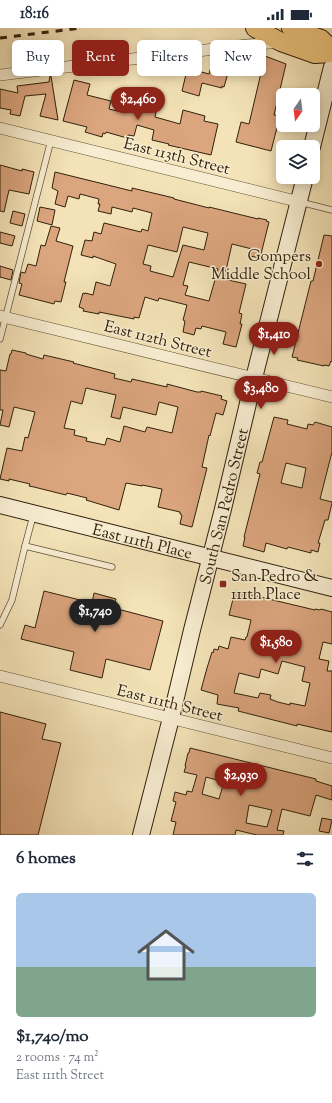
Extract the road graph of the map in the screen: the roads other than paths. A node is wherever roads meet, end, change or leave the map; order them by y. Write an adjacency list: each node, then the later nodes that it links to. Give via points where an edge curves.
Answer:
1 (255, 28): 2 (main road)
2 (286, 35): 3 (main road, via 321,39); 4 (main road, via 315,54); 6 (street, via 247,45)
3 (332, 50)
4 (332, 53)
5 (332, 67): 9 (street)
6 (0, 75)
7 (0, 128): 8 (street, East 113th Street)
8 (51, 140): 11 (street, East 113th Street); 13 (lane)
9 (314, 140)
10 (304, 184): 11 (street, South San Pedro Street)
11 (300, 202): 12 (lane); 15 (street, South San Pedro Street)
12 (332, 210)
13 (3, 316): 14 (lane); 15 (street, East 112th Street)
14 (0, 339)
15 (254, 378): 16 (street, East 112th Street); 20 (street, South San Pedro Street)
16 (332, 397)
17 (0, 505): 18 (street, East 111th Place)
18 (34, 514): 19 (lane); 20 (street, East 111th Place)
19 (26, 546): 21 (lane); 23 (lane, via 12,600)
20 (211, 558): 22 (street, East 111th Place); 25 (street, South San Pedro Street)
21 (112, 567)
22 (332, 588)
23 (0, 625)
24 (0, 676): 25 (street, East 111th Street)
25 (171, 718): 26 (street, East 111th Street); 27 (street, South San Pedro Street)
26 (332, 758)
27 (142, 835)

